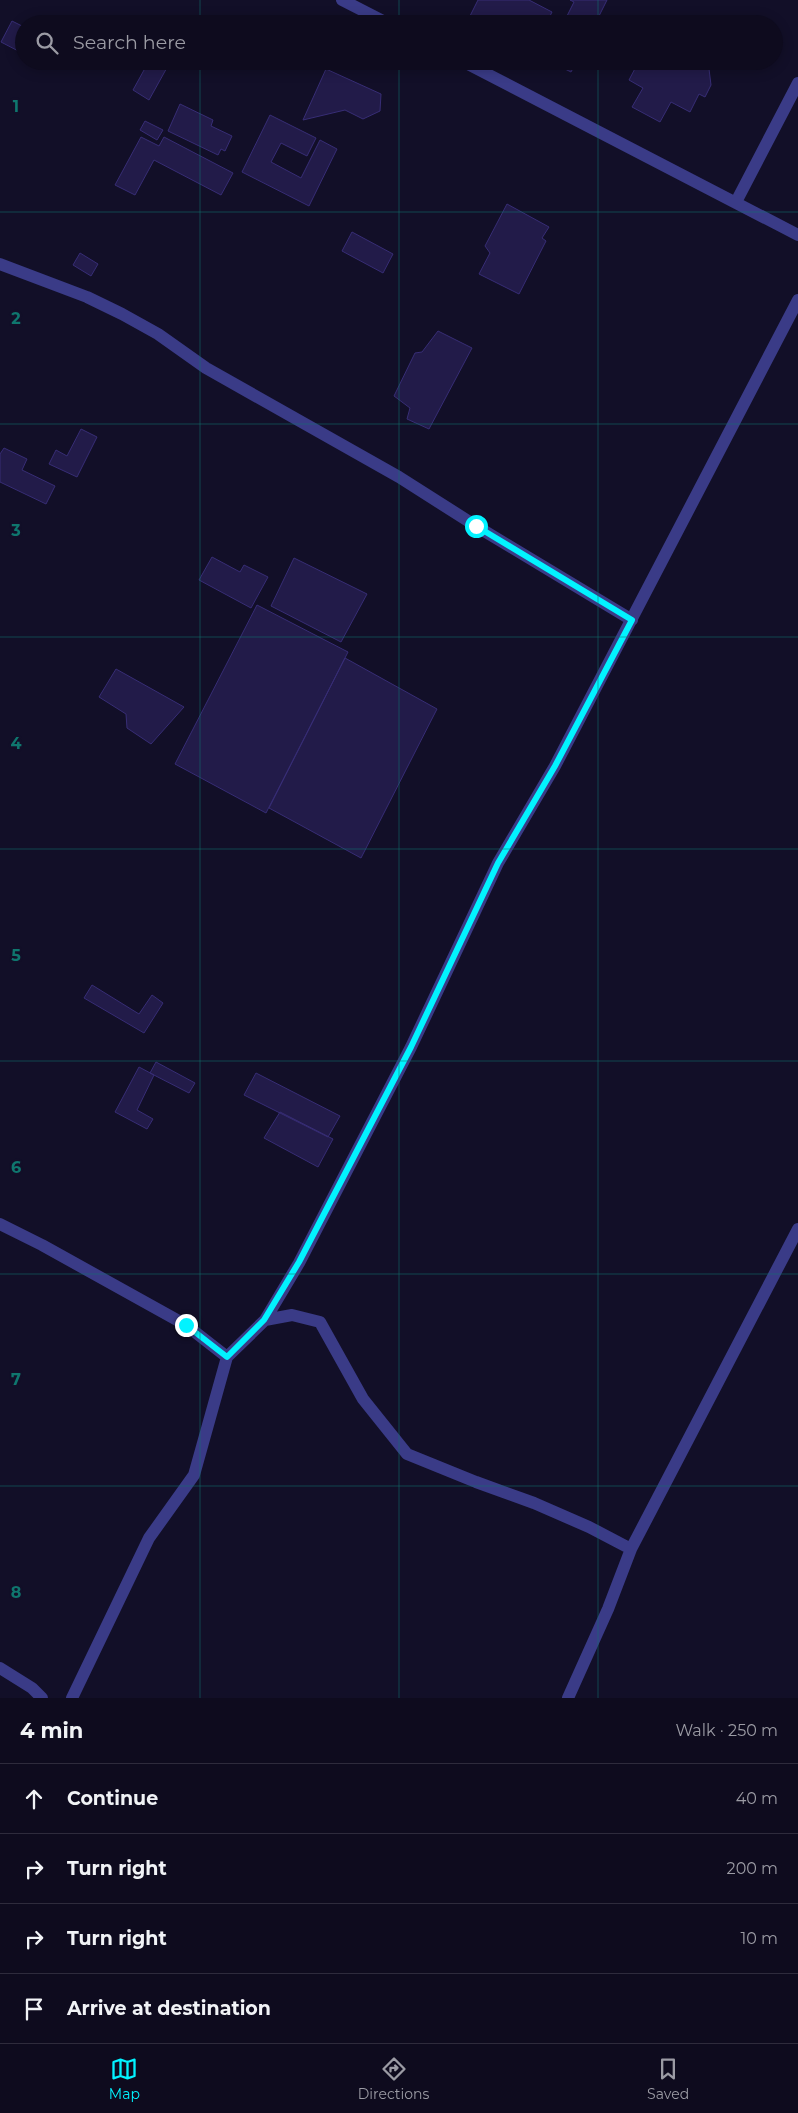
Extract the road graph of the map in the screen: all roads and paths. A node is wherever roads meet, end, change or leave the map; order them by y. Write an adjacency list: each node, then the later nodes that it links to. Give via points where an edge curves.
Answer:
1 (344, 0): 2 (street)
2 (372, 15)
3 (479, 70): 5 (street)
4 (798, 83): 5 (street)
5 (736, 202): 6 (street)
6 (798, 235)
7 (0, 264): 9 (street, via 88,297 158,334 206,368 399,477)
8 (798, 300): 9 (street)
9 (632, 620): 12 (street, via 555,766 498,863 411,1047 299,1262)
10 (0, 1224): 13 (street, via 186,1325)
11 (798, 1229): 14 (street)
12 (264, 1320): 13 (street); 14 (street, via 292,1315 320,1322 363,1399 407,1454 534,1503 589,1527)
13 (227, 1357): 17 (street, via 194,1475 148,1538)
14 (630, 1550): 18 (street, via 608,1610)
15 (0, 1668): 16 (street)
16 (42, 1698)
17 (72, 1698)
18 (568, 1698)

